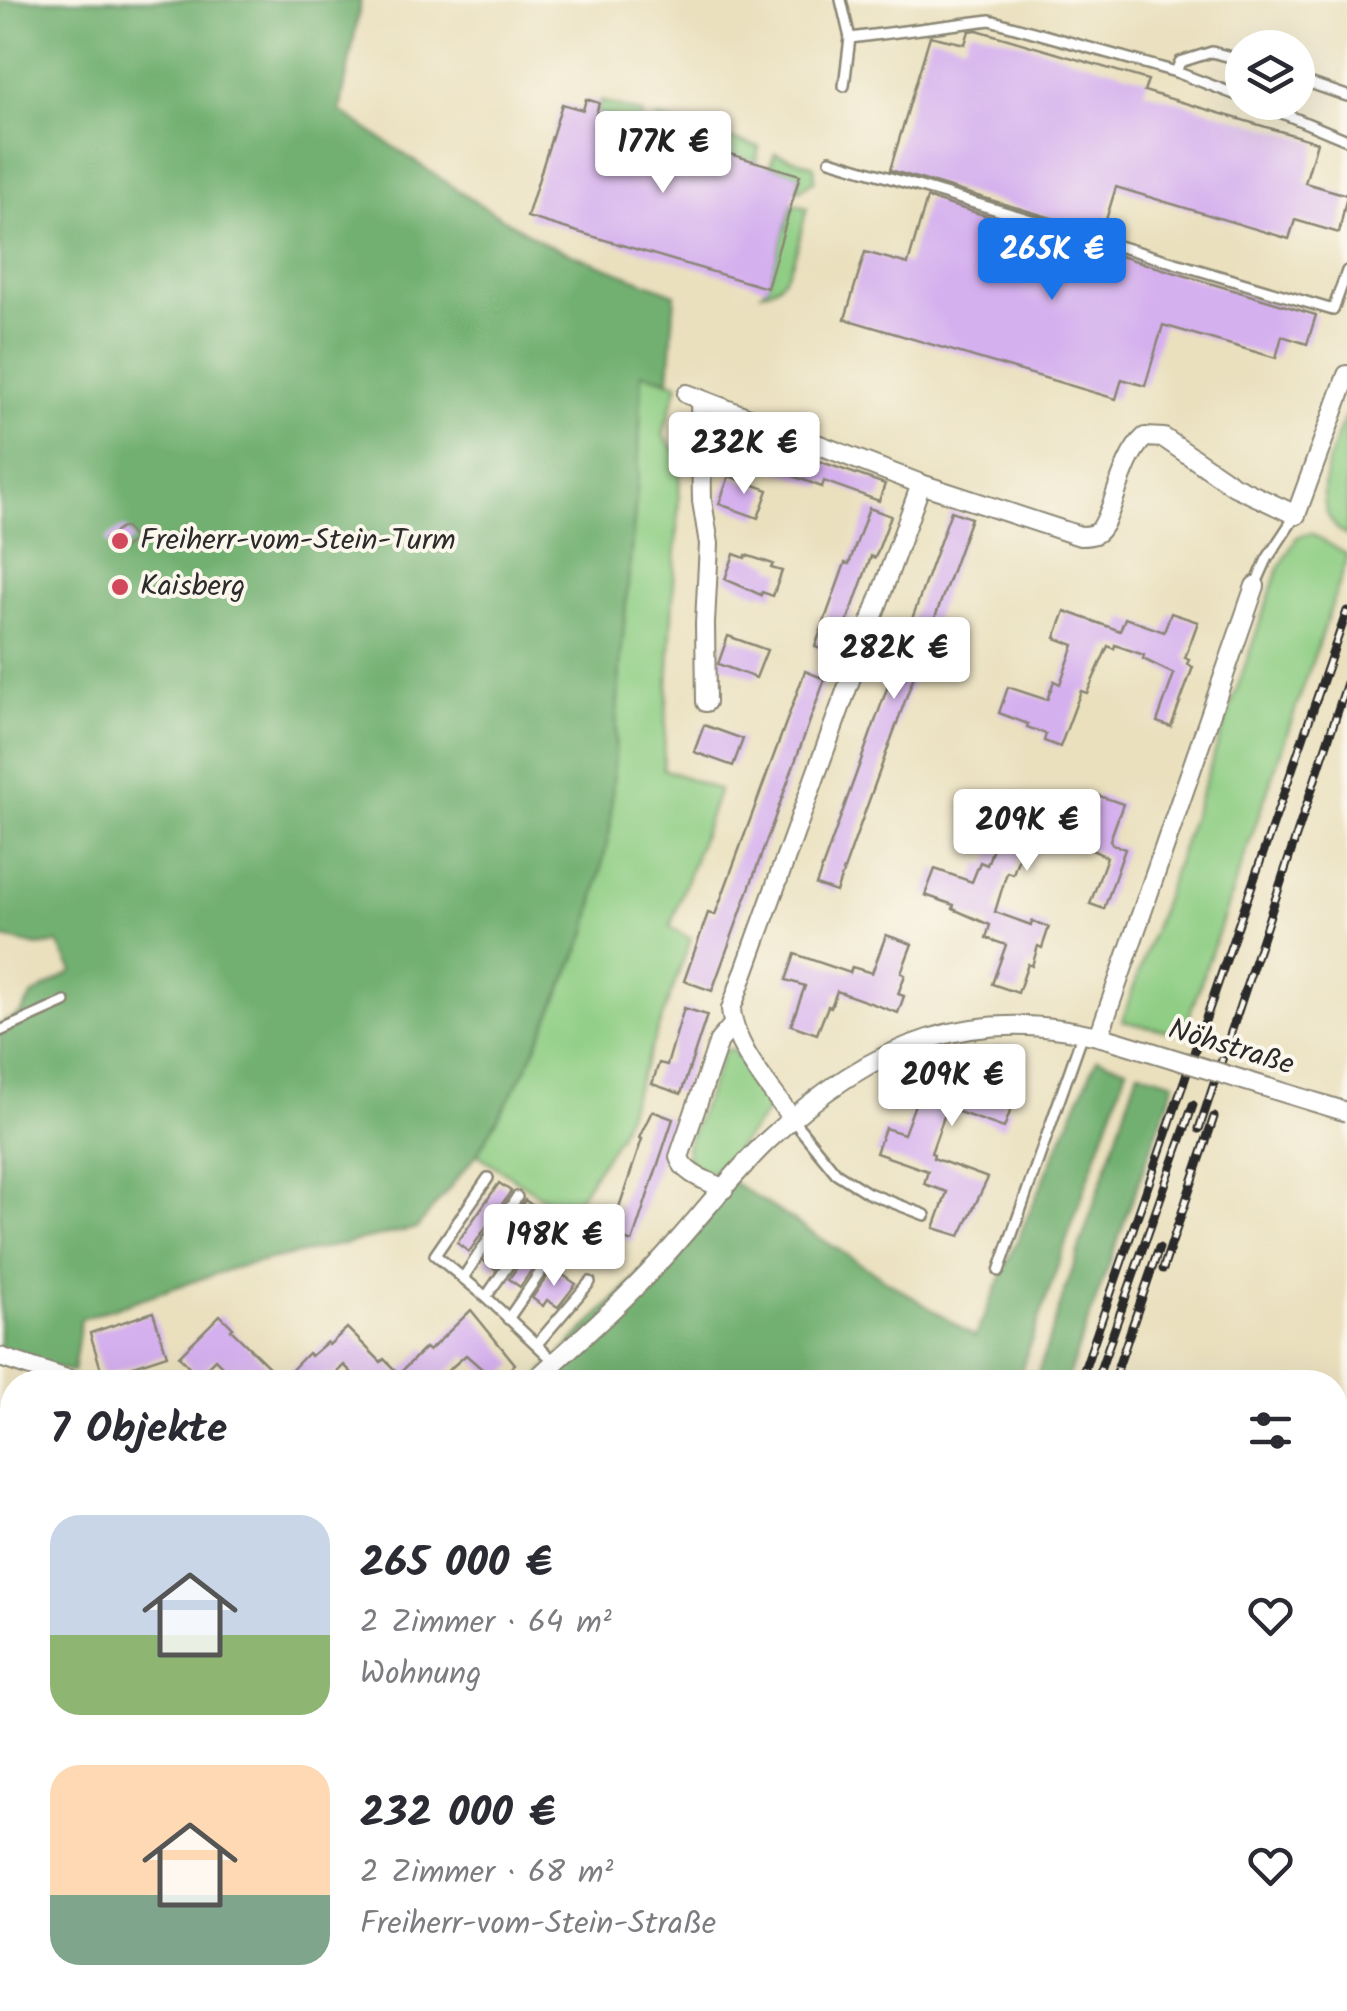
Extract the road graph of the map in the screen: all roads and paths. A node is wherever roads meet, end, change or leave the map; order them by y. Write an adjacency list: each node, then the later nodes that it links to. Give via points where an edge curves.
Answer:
1 (841, 0): 2 (lane)
2 (850, 38): 4 (lane, via 990,20); 6 (lane)
3 (1225, 55): 4 (lane, via 1212,52 1180,62)
4 (1176, 72): 7 (lane)
5 (1315, 85): 8 (lane)
6 (844, 86)
7 (1225, 91)
8 (1347, 96)
9 (1299, 120): 10 (lane)
10 (1347, 140)
11 (830, 160): 13 (lane)
12 (1347, 271): 13 (lane)
13 (1333, 310): 14 (lane)
14 (1347, 314)
15 (1347, 375): 17 (street)
16 (921, 484): 17 (street, via 1094,535 1134,447 1146,437 1164,438 1234,486); 19 (street, via 694,396 709,544); 21 (street, via 731,1009)
17 (1296, 515): 18 (lane)
18 (1254, 586): 23 (street)
19 (706, 702)
20 (65, 1002): 22 (lane)
21 (732, 1026): 25 (street); 27 (street, via 719,1040 679,1158 689,1172)
22 (0, 1031)
23 (1091, 1035): 24 (street, Nöhstraße, bridge); 25 (street, Nöhstraße, via 972,1028 920,1039 854,1072); 32 (lane)
24 (1347, 1112)
25 (792, 1119): 27 (street, Nöhstraße); 30 (lane, via 836,1173)
26 (488, 1178): 33 (lane, via 434,1255)
27 (724, 1189): 39 (street, Nöhstraße)
28 (517, 1197): 33 (lane)
29 (544, 1213): 35 (lane)
30 (925, 1215)
31 (569, 1230): 36 (lane)
32 (999, 1271)
33 (462, 1278): 35 (lane)
34 (590, 1282): 37 (lane)
35 (486, 1296): 36 (lane)
36 (508, 1319): 37 (lane)
37 (537, 1344): 39 (lane)
38 (0, 1357): 40 (street)
39 (556, 1362): 41 (street, Nöhstraße)
40 (40, 1370)
41 (546, 1370)

